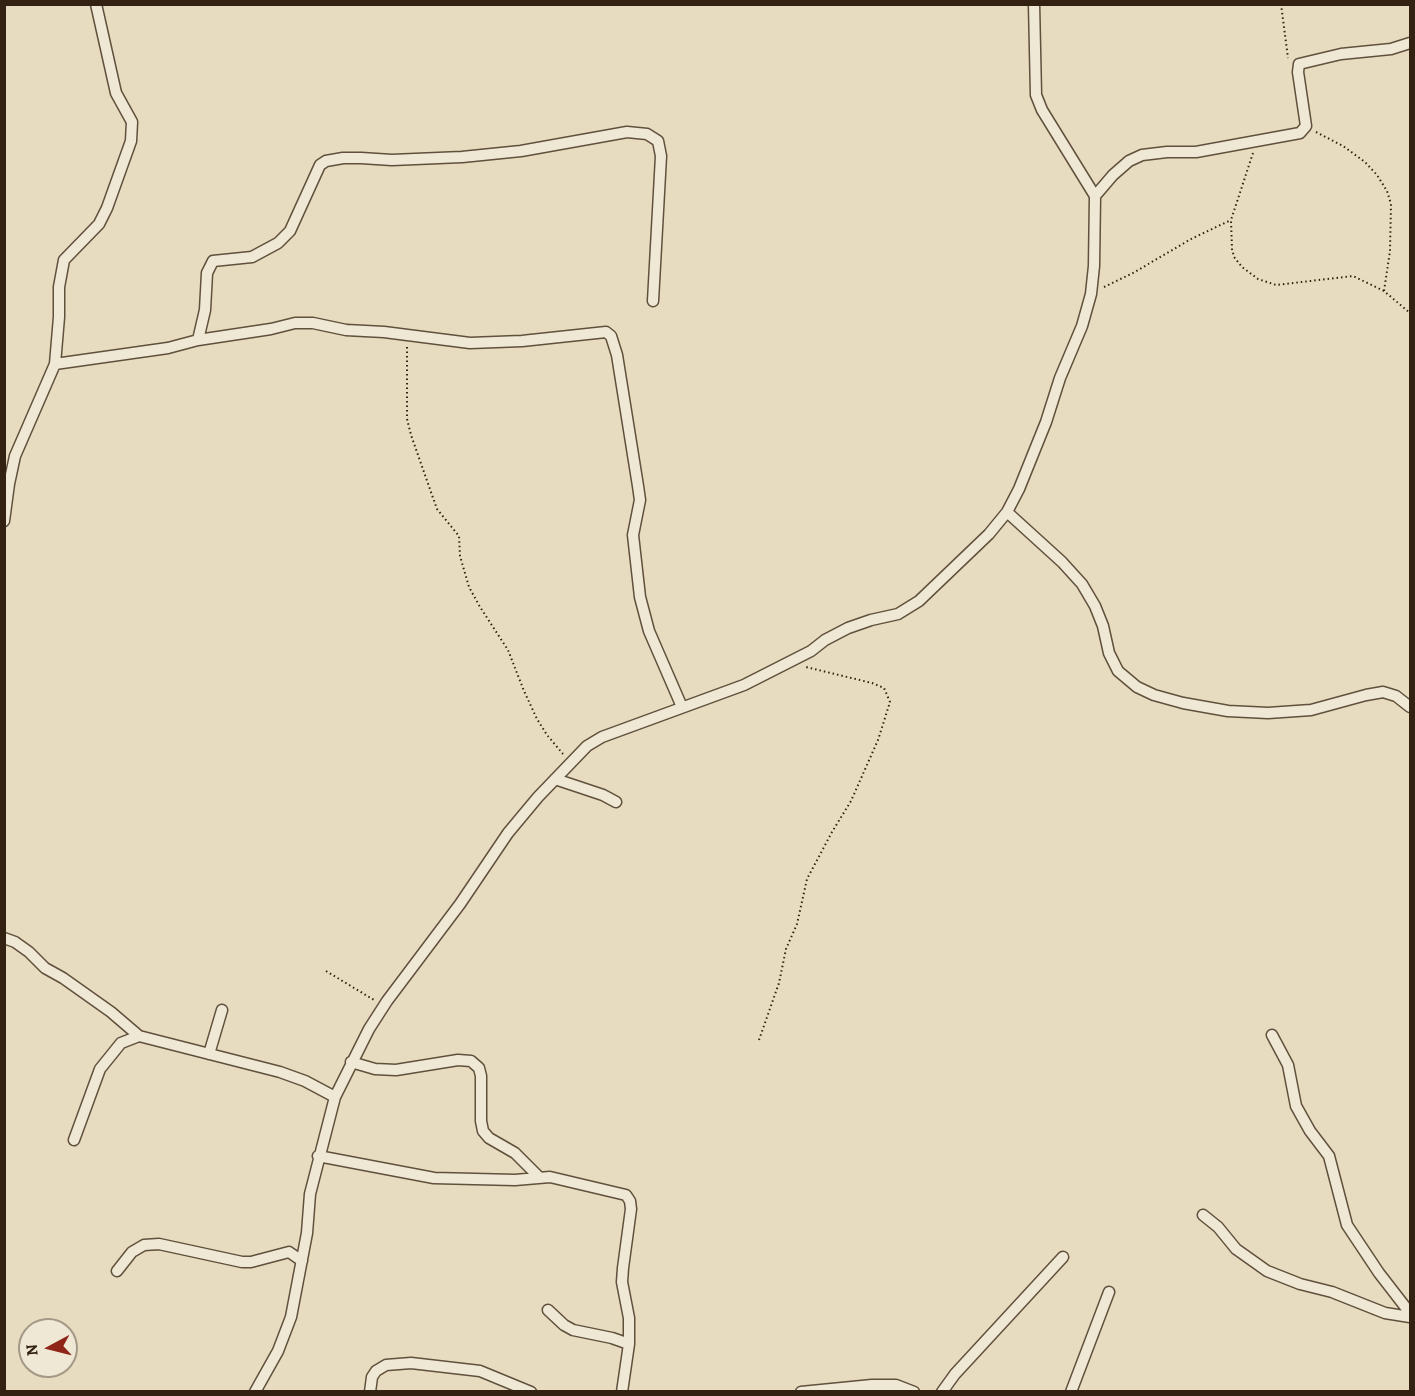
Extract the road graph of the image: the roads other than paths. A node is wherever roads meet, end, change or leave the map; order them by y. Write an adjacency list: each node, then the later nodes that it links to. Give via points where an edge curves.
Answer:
1 (96, 4): 7 (street, via 116,93 130,115 133,130 99,224 64,260)
2 (1034, 4): 4 (street, via 1036,95)
3 (1410, 43): 4 (street, via 1301,63 1297,68 1306,126 1300,133 1196,152 1142,155 1120,167)
4 (1095, 196): 8 (street, via 1094,266 1082,326)
5 (653, 301): 6 (street, via 661,156 654,137 627,132 462,158 326,161 320,165 290,231 278,243 252,257 218,259 209,266)
6 (198, 340): 7 (street); 10 (street, via 294,323 470,343 606,332 617,355 640,500 633,535 640,597 649,631)
7 (55, 364): 9 (street, via 15,456)
8 (1007, 512): 10 (street, via 972,552 908,609 848,628 744,685); 11 (street, via 1082,584 1095,606 1118,671 1137,687 1183,704 1228,711 1311,710 1383,693 1396,696)
9 (4, 520)
10 (682, 707): 12 (street, via 602,737 587,746)
11 (1410, 707)
12 (555, 779): 13 (street); 19 (street, via 507,833 384,1006)
13 (616, 802)
14 (4, 938): 17 (street, via 29,952 45,968 103,1006)
15 (222, 1011): 18 (street)
16 (1272, 1035): 30 (street, via 1288,1065 1299,1113 1329,1156 1347,1225)
17 (139, 1036): 18 (street); 21 (street, via 122,1043 100,1069)
18 (209, 1054): 20 (street, via 280,1072)
19 (351, 1062): 20 (street); 23 (street, via 396,1070 471,1061 482,1076 483,1131 515,1153)
20 (335, 1097): 22 (street)
21 (74, 1140)
22 (318, 1156): 23 (street, via 434,1178); 26 (street)
23 (539, 1177): 31 (street, via 599,1187 626,1195 630,1201 622,1282)
24 (1203, 1215): 30 (street, via 1236,1249 1267,1271 1385,1313)
25 (1063, 1257): 38 (street)
26 (302, 1260): 27 (street, via 289,1252 242,1262 159,1244 144,1245 132,1252); 32 (street, via 291,1317)
27 (117, 1271)
28 (1109, 1292): 39 (street)
29 (548, 1310): 31 (street, via 573,1330)
30 (1410, 1315)
31 (629, 1344): 35 (street)
32 (255, 1392)
33 (370, 1392): 34 (street, via 376,1371 386,1365 411,1363 480,1371)
34 (531, 1392)
35 (622, 1392)
36 (801, 1392): 37 (street, via 896,1385)
37 (914, 1392)
38 (942, 1392)
39 (1071, 1392)

